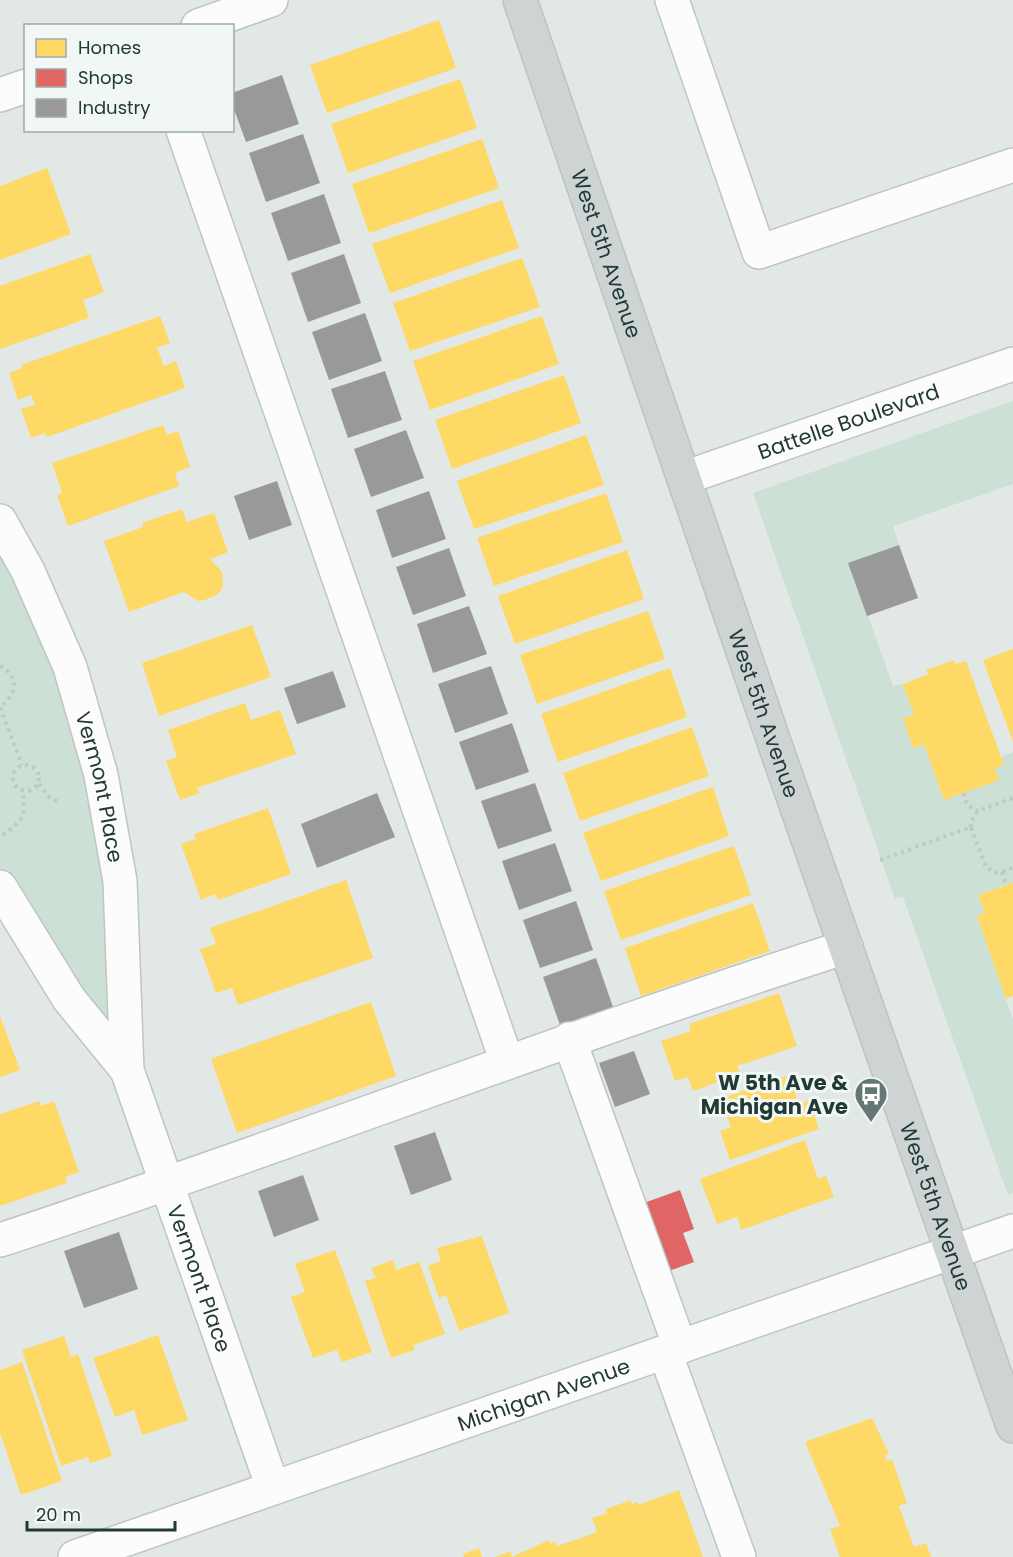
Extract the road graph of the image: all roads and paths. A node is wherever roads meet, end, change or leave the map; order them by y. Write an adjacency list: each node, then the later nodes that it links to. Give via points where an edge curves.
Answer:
1 (271, 0): 4 (street)
2 (520, 0): 10 (main road, West 5th Avenue)
3 (672, 0): 8 (street, via 759,252)
4 (204, 24)
5 (24, 87): 6 (street)
6 (0, 95)
7 (184, 132): 27 (street)
8 (1013, 165)
9 (1013, 364): 10 (street, Battelle Boulevard)
10 (684, 478): 25 (main road, West 5th Avenue)
11 (0, 521): 28 (street, Vermont Place, via 28,571 70,667 101,775 120,881)
12 (0, 666): 13 (path, via 14,680 14,691 0,707)
13 (22, 765): 14 (path, via 12,779); 14 (path, via 37,770 40,778 31,791)
14 (23, 791): 19 (path, via 20,823)
15 (964, 793): 17 (path, via 968,805)
16 (1013, 798): 17 (path)
17 (978, 811): 18 (path)
18 (971, 827): 20 (path); 22 (path, via 986,867)
19 (3, 835)
20 (880, 860)
21 (1013, 868): 22 (path)
22 (1002, 872): 23 (path)
23 (1006, 885)
24 (0, 886): 28 (street, Vermont Place, via 69,999)
25 (846, 947): 26 (street); 32 (main road, West 5th Avenue)
26 (569, 1039): 27 (street); 33 (street)
27 (507, 1062): 29 (street)
28 (127, 1070): 29 (street, Vermont Place)
29 (166, 1186): 31 (street); 35 (street, Vermont Place)
30 (1013, 1231): 32 (street, Michigan Avenue)
31 (0, 1240)
32 (952, 1252): 33 (street, Michigan Avenue); 34 (main road, West 5th Avenue)
33 (673, 1349): 35 (street, Michigan Avenue); 37 (street)
34 (1013, 1426)
35 (273, 1488): 36 (street, Michigan Avenue)
36 (75, 1557)
37 (739, 1557)

